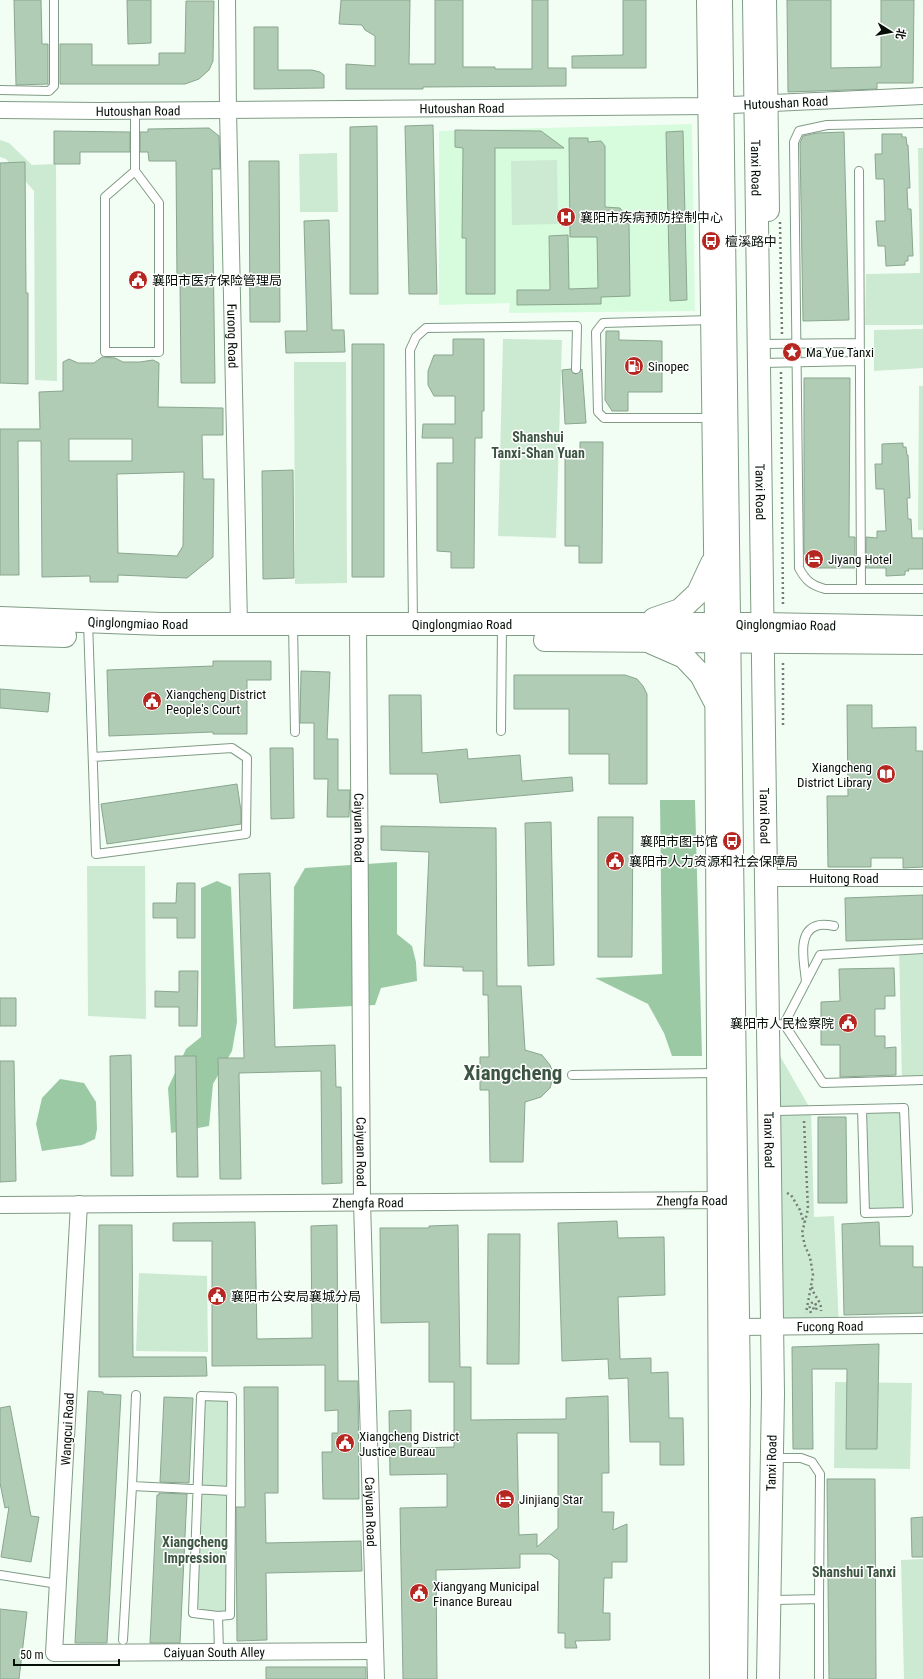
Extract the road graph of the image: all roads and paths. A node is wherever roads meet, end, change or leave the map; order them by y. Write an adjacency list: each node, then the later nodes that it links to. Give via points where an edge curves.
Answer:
1 (54, 0): 7 (lane, via 54,86 49,91)
2 (227, 0): 13 (street, Furong Road)
3 (708, 0): 10 (street)
4 (720, 0): 10 (street)
5 (754, 0): 9 (street, Tanxi Road)
6 (765, 0): 9 (street)
7 (0, 90)
8 (923, 96): 9 (street, Hutoushan Road)
9 (761, 105): 10 (street, Hutoushan Road); 20 (street, Tanxi Road)
10 (716, 106): 13 (street, Hutoushan Road); 17 (street); 37 (street)
11 (0, 110): 12 (street, Hutoushan Road)
12 (135, 110): 13 (street, Hutoushan Road); 15 (lane)
13 (228, 110): 29 (street, Furong Road)
14 (923, 123): 19 (lane, via 827,126 799,131 794,142)
15 (135, 171): 15 (lane, via 105,197 105,352 159,352 159,204)
16 (859, 171): 18 (lane)
17 (712, 320): 24 (street); 24 (lane, via 603,323 596,332 598,412 604,418)
18 (859, 343): 19 (lane); 21 (lane)
19 (796, 344): 20 (lane); 22 (lane)
20 (764, 353): 22 (lane); 38 (street, Tanxi Road)
21 (860, 361): 22 (lane); 26 (lane)
22 (796, 362): 26 (lane, via 799,568 812,585 825,589)
23 (576, 369): 30 (lane, via 577,326 426,328 416,337 410,350)
24 (713, 418): 25 (street)
25 (715, 556): 36 (street, via 698,593 680,610); 37 (street)
26 (861, 589): 27 (lane)
27 (923, 589)
28 (0, 618): 32 (street, Qinglongmiao Road)
29 (239, 624): 32 (street, Qinglongmiao Road, via 162,624); 33 (street, Qinglongmiao Road)
30 (412, 624): 34 (street, Qinglongmiao Road); 35 (street, Qinglongmiao Road)
31 (923, 627): 38 (street, Qinglongmiao Road)
32 (88, 629): 33 (street, Qinglongmiao Road); 39 (street, Qinglongmiao Road); 44 (lane)
33 (293, 631): 34 (street, Qinglongmiao Road); 43 (lane)
34 (358, 631): 35 (street, Qinglongmiao Road); 59 (street, Caiyuan Road)
35 (502, 632): 36 (street, Qinglongmiao Road); 42 (lane)
36 (642, 632): 37 (street, Qinglongmiao Road); 41 (street, via 684,657 702,675)
37 (722, 632): 38 (street, Qinglongmiao Road); 41 (street); 58 (street)
38 (767, 632): 40 (street, Qinglongmiao Road); 46 (street, Tanxi Road)
39 (0, 634)
40 (923, 643)
41 (716, 704): 51 (street)
42 (501, 731)
43 (295, 732)
44 (93, 757): 44 (lane, via 96,854 246,834 247,758 232,748)
45 (923, 878): 46 (street, Huitong Road)
46 (770, 879): 50 (street, Tanxi Road)
47 (834, 926): 49 (lane, via 817,925 808,930 804,939)
48 (923, 949): 49 (lane, via 820,955)
49 (806, 982): 50 (lane)
50 (776, 1024): 53 (lane, via 823,1083); 56 (street); 68 (street, Tanxi Road)
51 (718, 1073): 52 (lane); 58 (street)
52 (572, 1075)
53 (923, 1080)
54 (862, 1109): 54 (lane, via 904,1108 908,1212 865,1214); 55 (lane)
55 (803, 1110): 56 (lane); 62 (path, via 808,1209)
56 (778, 1111): 68 (street)
57 (787, 1193): 62 (path, via 792,1195)
58 (727, 1200): 59 (street, Zhengfa Road); 67 (street); 84 (street)
59 (362, 1202): 60 (street, Zhengfa Road); 80 (street, Caiyuan Road)
60 (79, 1204): 61 (street, Zhengfa Road); 75 (street, Wangcui Road)
61 (0, 1205)
62 (804, 1223): 63 (path, via 802,1233 810,1257)
63 (812, 1284): 64 (path, via 822,1309 820,1313 812,1315 809,1310 812,1302); 66 (path)
64 (816, 1304)
65 (923, 1325): 66 (street, Fucong Road)
66 (802, 1326): 68 (street, Fucong Road)
67 (738, 1327): 68 (street, Fucong Road); 85 (street)
68 (776, 1327): 70 (street); 86 (street, Tanxi Road)
69 (136, 1395): 71 (lane)
70 (780, 1458): 76 (lane, via 801,1458 812,1462 820,1474); 77 (street)
71 (132, 1486): 72 (lane); 79 (lane)
72 (197, 1490): 73 (lane); 73 (lane, via 201,1396 232,1397); 78 (lane, via 193,1613)
73 (231, 1491): 78 (lane, via 230,1615)
74 (0, 1575): 75 (lane)
75 (58, 1584): 82 (street, Wangcui Road)
76 (819, 1599): 77 (lane); 88 (lane)
77 (777, 1600): 87 (street)
78 (218, 1616): 81 (lane)
79 (123, 1640)
80 (375, 1651): 81 (street, Caiyuan South Alley); 83 (street, Caiyuan Road)
81 (219, 1652): 82 (street, Caiyuan South Alley)
82 (54, 1653)
83 (376, 1679)
84 (721, 1679)
85 (736, 1679)
86 (768, 1679)
87 (776, 1679)
88 (819, 1679)

